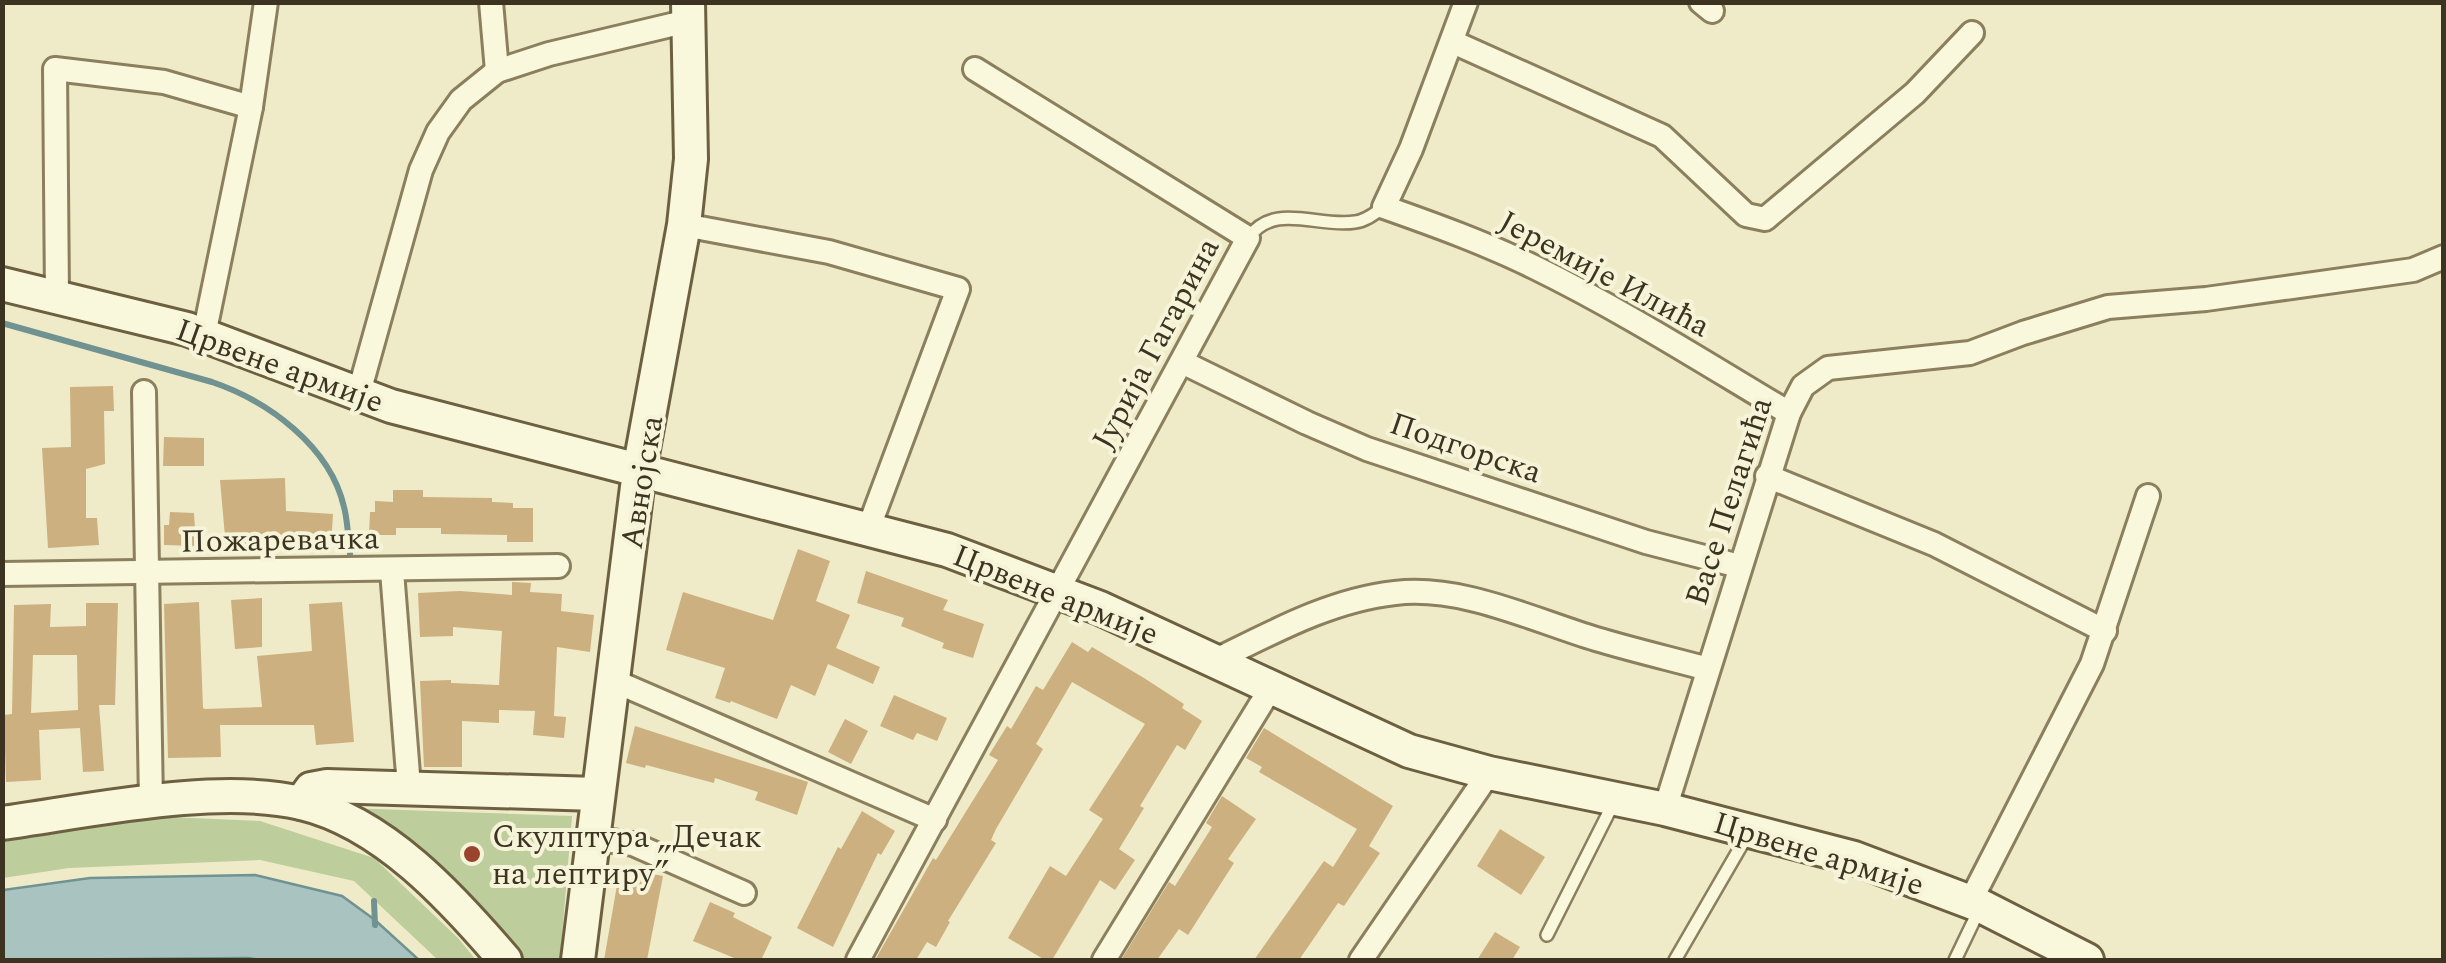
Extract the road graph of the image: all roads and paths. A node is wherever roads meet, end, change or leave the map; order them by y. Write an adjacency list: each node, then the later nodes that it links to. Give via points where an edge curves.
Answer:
1 (266, 2): 9 (street)
2 (491, 2): 8 (street)
3 (1466, 2): 6 (street)
4 (688, 12): 8 (street); 11 (main road, Авнојска)
5 (1972, 33): 6 (street, via 1915,93 1765,219 1746,215 1662,136)
6 (1453, 42): 10 (street)
7 (975, 69): 12 (street)
8 (497, 71): 19 (street, via 462,100 421,170)
9 (252, 107): 15 (street, via 164,82 55,69); 16 (street)
10 (1384, 207): 12 (lane, Јурија Гагарина, via 1355,222 1280,216); 20 (street, Јеремије Илића, via 1535,268)
11 (684, 225): 21 (main road, Авнојска); 24 (street, via 829,252 958,290)
12 (1248, 238): 17 (street, Јурија Гагарина)
13 (2444, 257): 20 (street, Васе Пелагића, via 2414,270 2108,307 1970,353 1828,368 1803,386)
14 (2, 284): 15 (main road, Црвене армије)
15 (57, 296): 16 (main road, Црвене армије)
16 (204, 334): 19 (main road, Црвене армије)
17 (1182, 362): 26 (street, Подгорска, via 1368,449 1646,542); 30 (street, Јурија Гагарина)
18 (144, 392): 29 (street)
19 (358, 396): 21 (main road, Црвене армије)
20 (1789, 413): 22 (street, Васе Пелагића)
21 (640, 471): 24 (main road, Црвене армије); 34 (main road, Авнојска)
22 (1767, 476): 26 (street, Васе Пелагића); 31 (street, via 1934,544)
23 (2148, 496): 31 (street)
24 (870, 528): 30 (main road, Црвене армије)
25 (558, 566): 27 (street, Пожаревачка)
26 (1739, 566): 33 (street, Васе Пелагића)
27 (392, 570): 29 (street, Пожаревачка); 37 (street)
28 (2, 574): 29 (street, Пожаревачка)
29 (145, 574): 40 (street)
30 (1057, 592): 32 (main road, Црвене армије); 43 (street, Јурија Гагарина)
31 (2105, 632): 48 (street)
32 (1216, 660): 33 (street, via 1345,603 1425,591); 35 (main road, Црвене армије)
33 (1708, 669): 42 (street, Васе Пелагића)
34 (612, 680): 38 (main road, Авнојска); 43 (street)
35 (1272, 686): 36 (main road, Црвене армије, via 1390,744); 53 (street)
36 (1489, 773): 39 (main road, Црвене армије); 54 (street)
37 (409, 787): 38 (main road); 41 (main road, via 318,787)
38 (598, 794): 46 (main road, Авнојска)
39 (1616, 799): 42 (main road, Црвене армије); 49 (lane)
40 (152, 803): 41 (main road, via 259,796); 44 (main road)
41 (300, 803): 50 (main road, via 352,824 398,855)
42 (1665, 809): 45 (main road, Црвене армије)
43 (934, 820): 52 (street, Јурија Гагарина)
44 (2, 822)
45 (1750, 830): 48 (main road, Црвене армије, via 1854,858); 55 (lane)
46 (592, 838): 47 (street, via 633,844); 51 (main road, Авнојска)
47 (744, 894)
48 (1975, 904): 56 (lane); 57 (main road, Црвене армије)
49 (1547, 935)
50 (504, 960)
51 (578, 960)
52 (858, 960)
53 (1104, 960)
54 (1361, 960)
55 (1674, 960)
56 (1955, 960)
57 (2087, 960)

